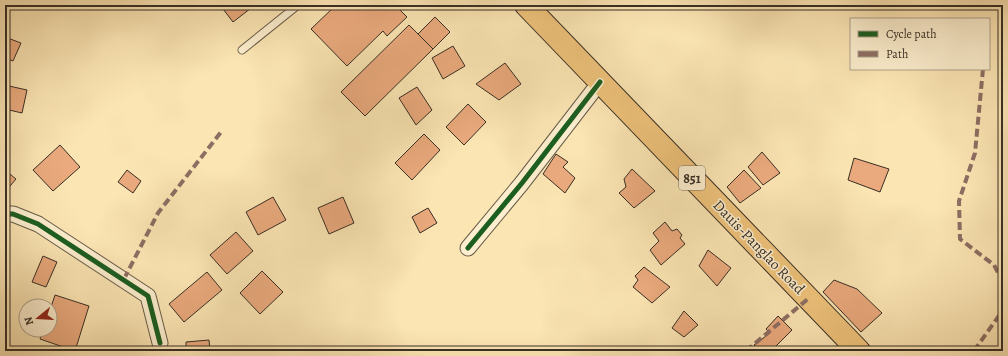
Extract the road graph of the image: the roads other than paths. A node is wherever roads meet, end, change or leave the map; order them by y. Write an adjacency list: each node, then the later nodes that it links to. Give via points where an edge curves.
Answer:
1 (298, 5): 3 (lane)
2 (526, 5): 4 (main road, Dauis-Panglao Road / 851)
3 (242, 50)
4 (600, 82): 6 (street); 8 (main road, Dauis-Panglao Road / 851)
5 (5, 214): 7 (street, via 13,214 38,224 148,296)
6 (468, 248)
7 (160, 343)
8 (859, 351)

